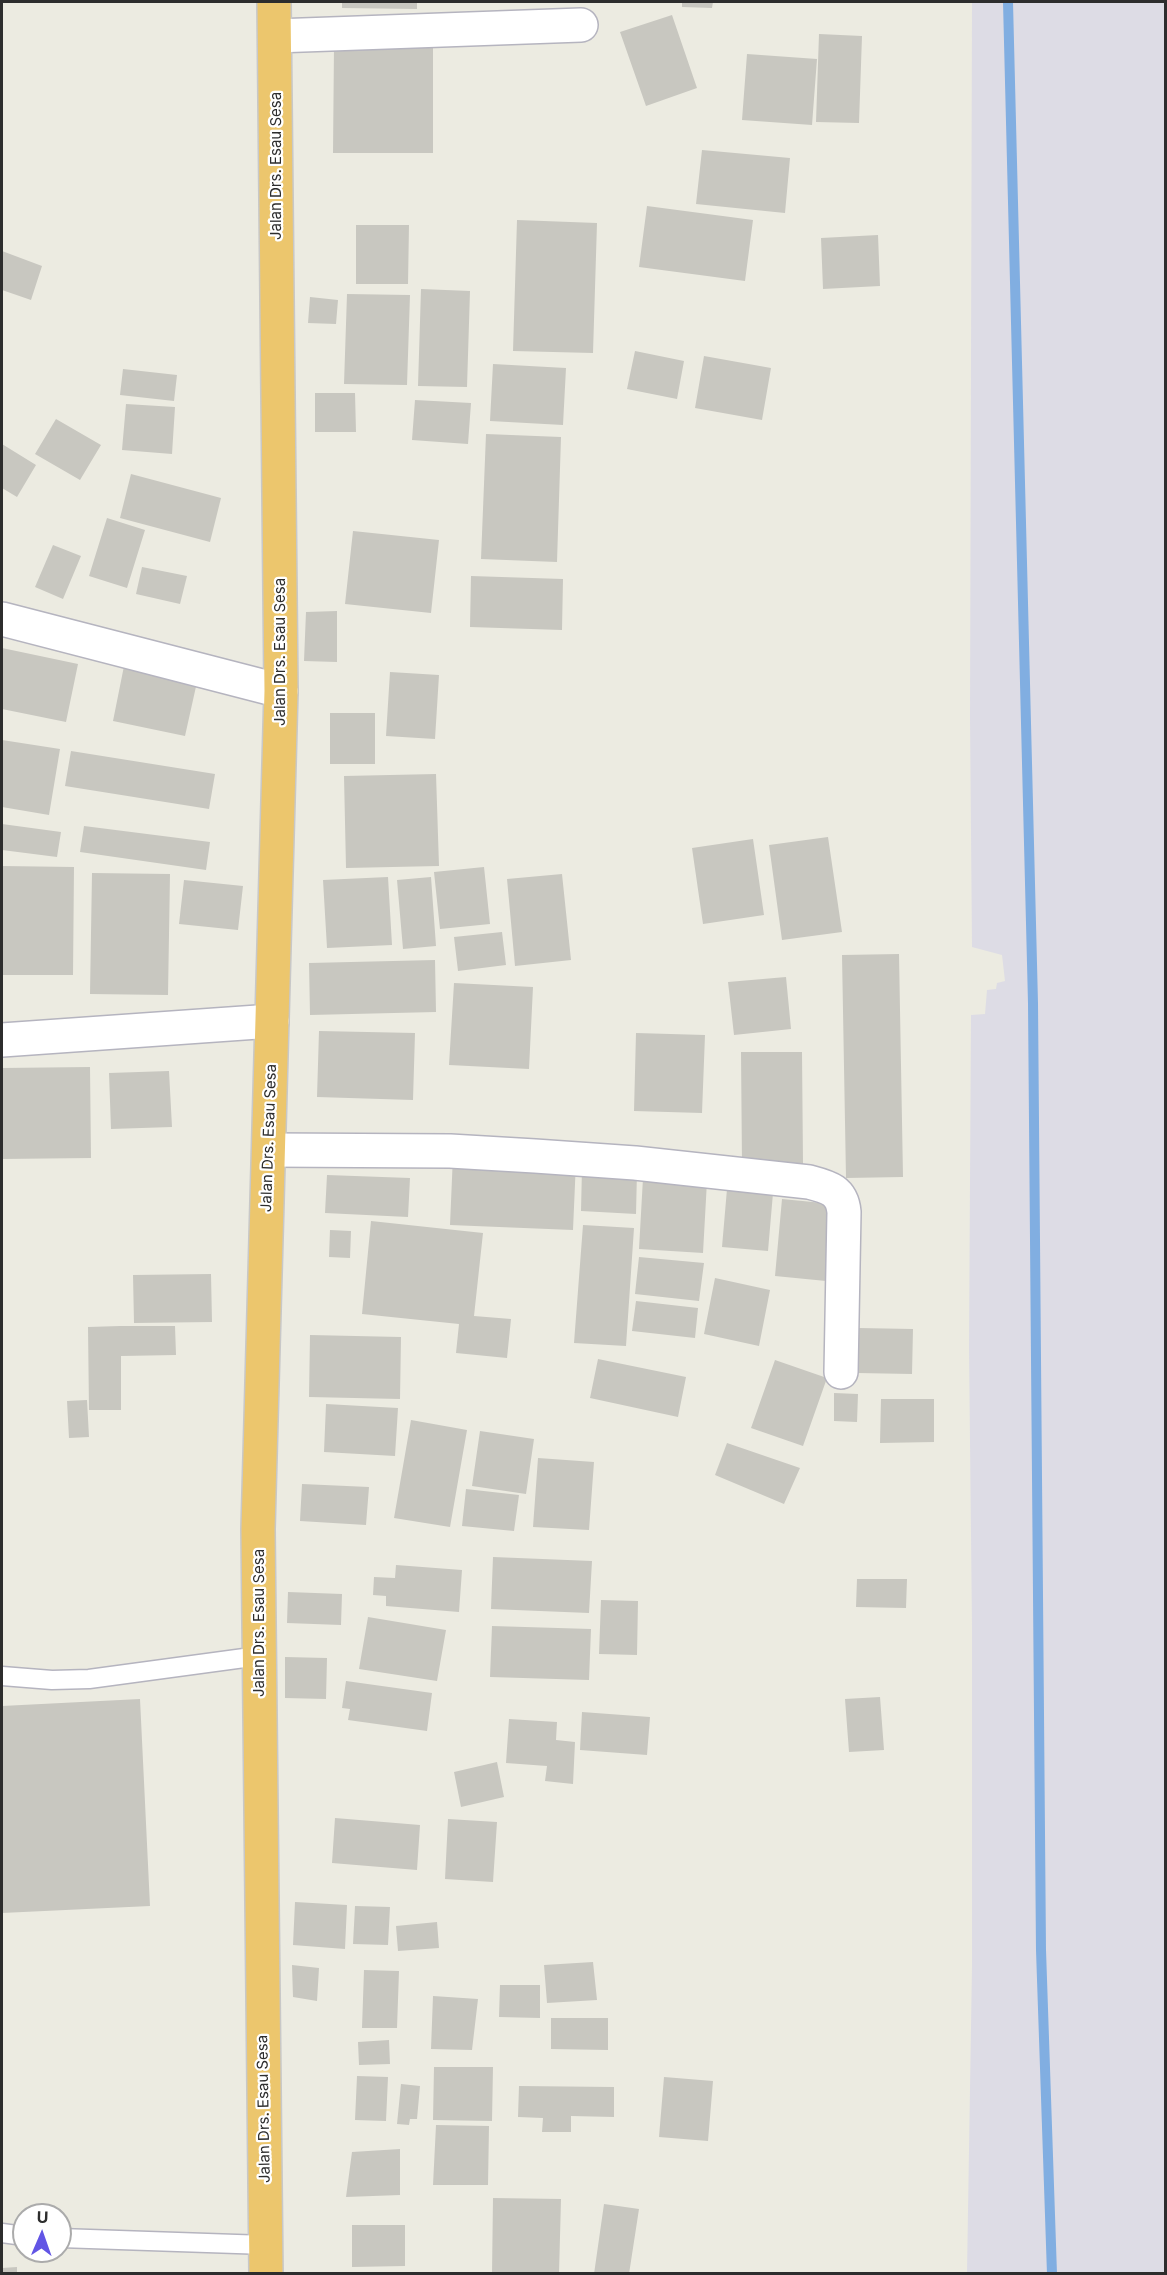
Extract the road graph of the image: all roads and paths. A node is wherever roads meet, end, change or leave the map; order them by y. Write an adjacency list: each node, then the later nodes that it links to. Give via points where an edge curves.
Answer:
1 (274, 2): 3 (highway, Jalan Drs. Esau Sesa)
2 (581, 25): 3 (street)
3 (275, 36): 5 (highway, Jalan Drs. Esau Sesa)
4 (2, 619): 5 (street)
5 (281, 691): 6 (highway, Jalan Drs. Esau Sesa)
6 (272, 1021): 7 (street); 8 (highway, Jalan Drs. Esau Sesa)
7 (2, 1040)
8 (269, 1150): 9 (street, via 450,1151 613,1161 830,1187 840,1195 844,1212); 10 (highway, Jalan Drs. Esau Sesa, via 260,1389)
9 (841, 1372)
10 (259, 1656): 11 (lane, via 89,1679); 13 (highway, Jalan Drs. Esau Sesa)
11 (2, 1676)
12 (72, 2239): 13 (lane)
13 (266, 2259)

